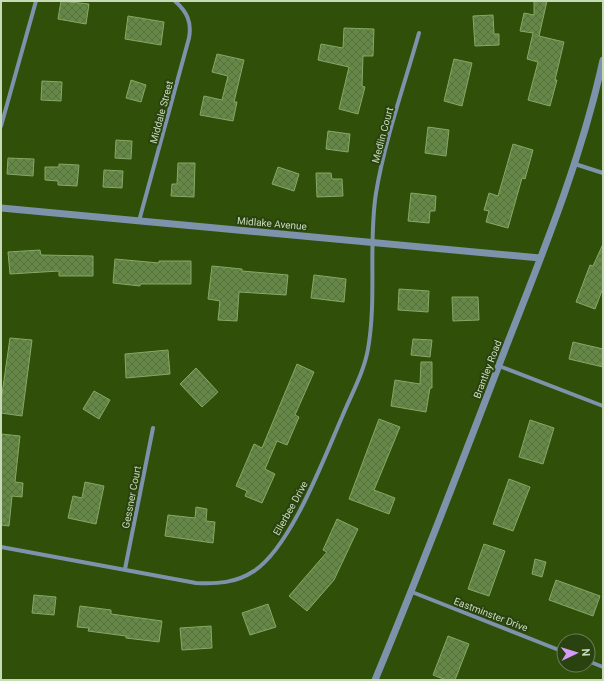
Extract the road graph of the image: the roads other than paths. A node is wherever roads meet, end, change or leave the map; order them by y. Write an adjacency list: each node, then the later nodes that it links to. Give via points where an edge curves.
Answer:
1 (36, 1): 5 (street)
2 (175, 1): 9 (street, Middale Street, via 188,16 189,38)
3 (419, 33): 10 (street, Medlin Court, via 388,137 373,213)
4 (603, 60): 6 (street, Brantley Road, via 590,115)
5 (1, 126)
6 (574, 164): 7 (street); 11 (street, Brantley Road)
7 (603, 173)
8 (1, 208): 9 (street, Midlake Avenue)
9 (139, 222): 10 (street, Midlake Avenue)
10 (372, 243): 11 (street, Midlake Avenue); 16 (street, Ellerbee Drive, via 368,351 314,483 283,539 259,568 229,582 196,583)
11 (540, 258): 12 (street, Brantley Road)
12 (499, 366): 13 (street); 17 (street, Brantley Road)
13 (603, 406)
14 (153, 428): 16 (street, Gessner Court)
15 (1, 547): 16 (street, Ellerbee Drive)
16 (125, 569)
17 (412, 592): 18 (street, Eastminster Drive); 19 (street, Brantley Road)
18 (556, 649)
19 (375, 680)

